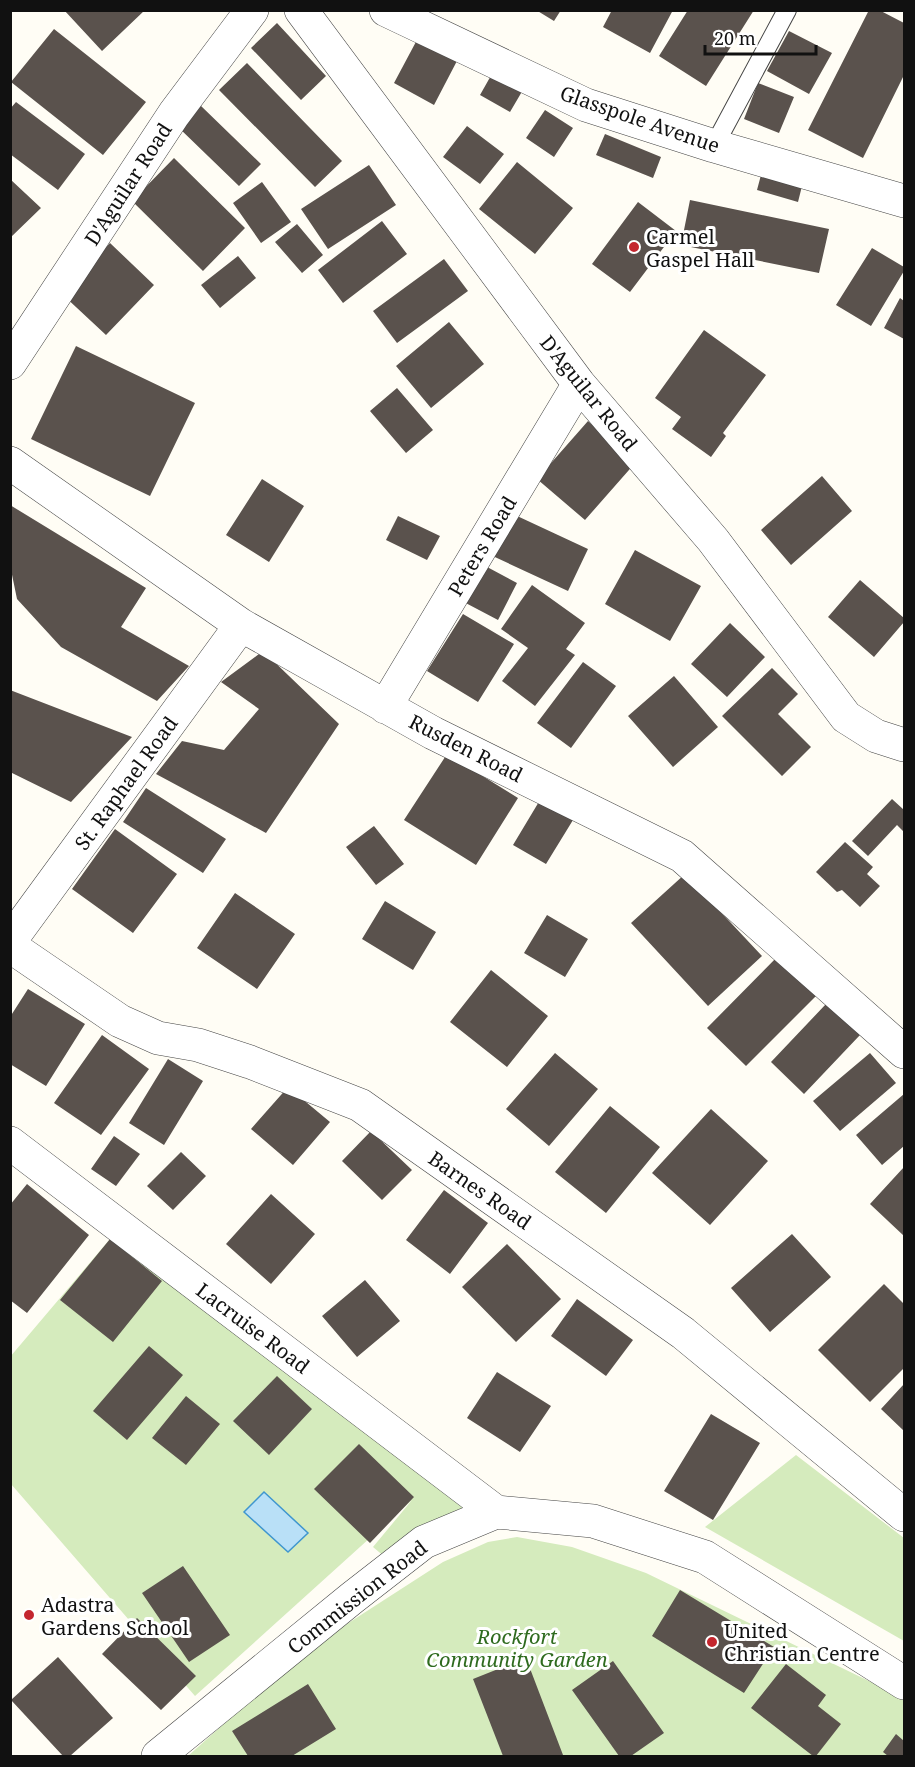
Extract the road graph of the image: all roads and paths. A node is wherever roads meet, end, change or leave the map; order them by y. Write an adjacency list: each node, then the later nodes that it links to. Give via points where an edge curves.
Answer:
1 (252, 10): 7 (street, D'Aguilar Road, via 174,114)
2 (301, 10): 8 (street, D'Aguilar Road)
3 (387, 10): 5 (street, Glasspole Avenue, via 586,105)
4 (787, 10): 5 (lane)
5 (714, 146): 6 (street, Glasspole Avenue)
6 (904, 201)
7 (10, 363)
8 (579, 384): 11 (street, Peters Road); 12 (street, D'Aguilar Road, via 713,540 846,717 876,736)
9 (10, 463): 10 (street, Rusden Road)
10 (241, 625): 11 (street, Rusden Road); 13 (street, St. Raphael Road)
11 (385, 707): 14 (street, Rusden Road, via 682,856)
12 (904, 745)
13 (10, 943): 17 (street, Barnes Road, via 120,1021 158,1038 198,1045 250,1062 360,1105 683,1333)
14 (904, 1052)
15 (10, 1143): 16 (street, Lacruise Road)
16 (496, 1512): 18 (street, Commission Road, via 593,1521 705,1557); 19 (street, Commission Road, via 424,1542)
17 (904, 1515)
18 (904, 1683)
19 (158, 1756)

